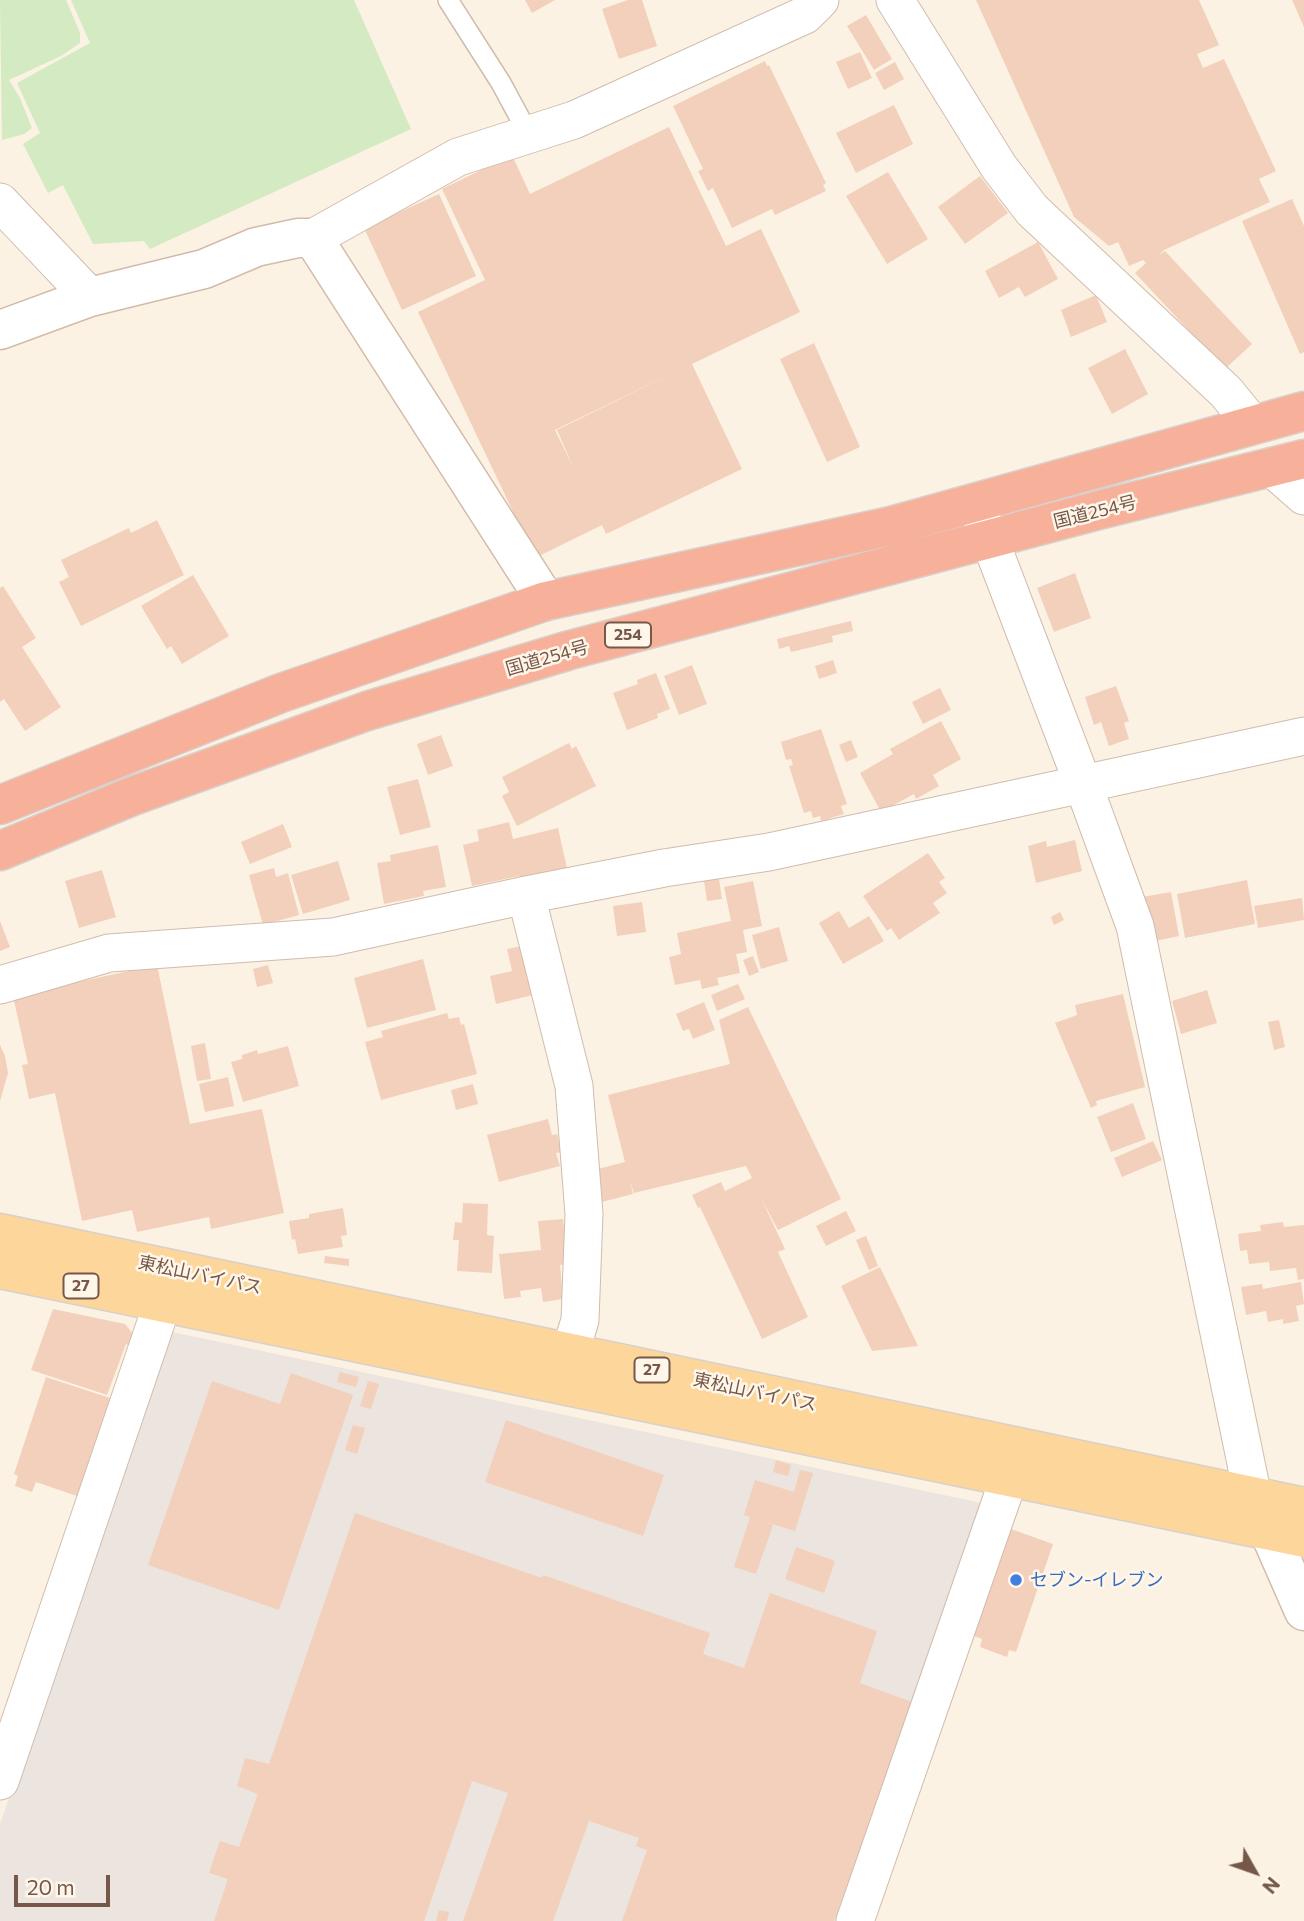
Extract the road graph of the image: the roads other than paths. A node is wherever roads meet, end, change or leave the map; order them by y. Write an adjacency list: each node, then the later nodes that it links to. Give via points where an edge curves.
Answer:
1 (448, 0): 4 (lane, via 502,83)
2 (820, 0): 4 (street, via 805,15 574,120)
3 (895, 0): 10 (street, via 999,167 1032,210 1226,392)
4 (529, 135): 6 (street, via 458,157)
5 (0, 202): 7 (street)
6 (313, 238): 7 (street, via 256,247 204,269); 15 (street)
7 (90, 297): 8 (street)
8 (0, 330)
9 (1304, 411): 10 (highway)
10 (1252, 424): 13 (highway)
11 (1293, 464): 12 (street); 14 (highway, 国道254号 / 254)
12 (1304, 496)
13 (975, 502): 14 (street); 15 (highway, via 891,526)
14 (989, 539): 17 (street); 19 (highway, 国道254号 / 254, via 570,650 367,711 130,797)
15 (546, 601): 18 (highway, via 281,693)
16 (1304, 736): 17 (street)
17 (1083, 783): 20 (street, via 769,852); 27 (street, via 1135,926)
18 (0, 805)
19 (0, 851)
20 (526, 895): 21 (street, via 332,937 109,953); 25 (street, via 574,1086 584,1214 580,1320)
21 (0, 985)
22 (0, 1233): 25 (main road, 東松山バイパス / 27)
23 (0, 1269): 24 (main road, 東松山バイパス / 27)
24 (163, 1302): 26 (main road, 東松山バイパス / 27); 31 (street)
25 (570, 1353): 27 (main road, 東松山バイパス / 27)
26 (1009, 1478): 29 (main road, 東松山バイパス / 27); 32 (street)
27 (1253, 1497): 28 (main road, 東松山バイパス / 27); 29 (street)
28 (1304, 1507)
29 (1287, 1534): 30 (street)
30 (1304, 1611)
31 (3, 1762)
32 (855, 1921)

